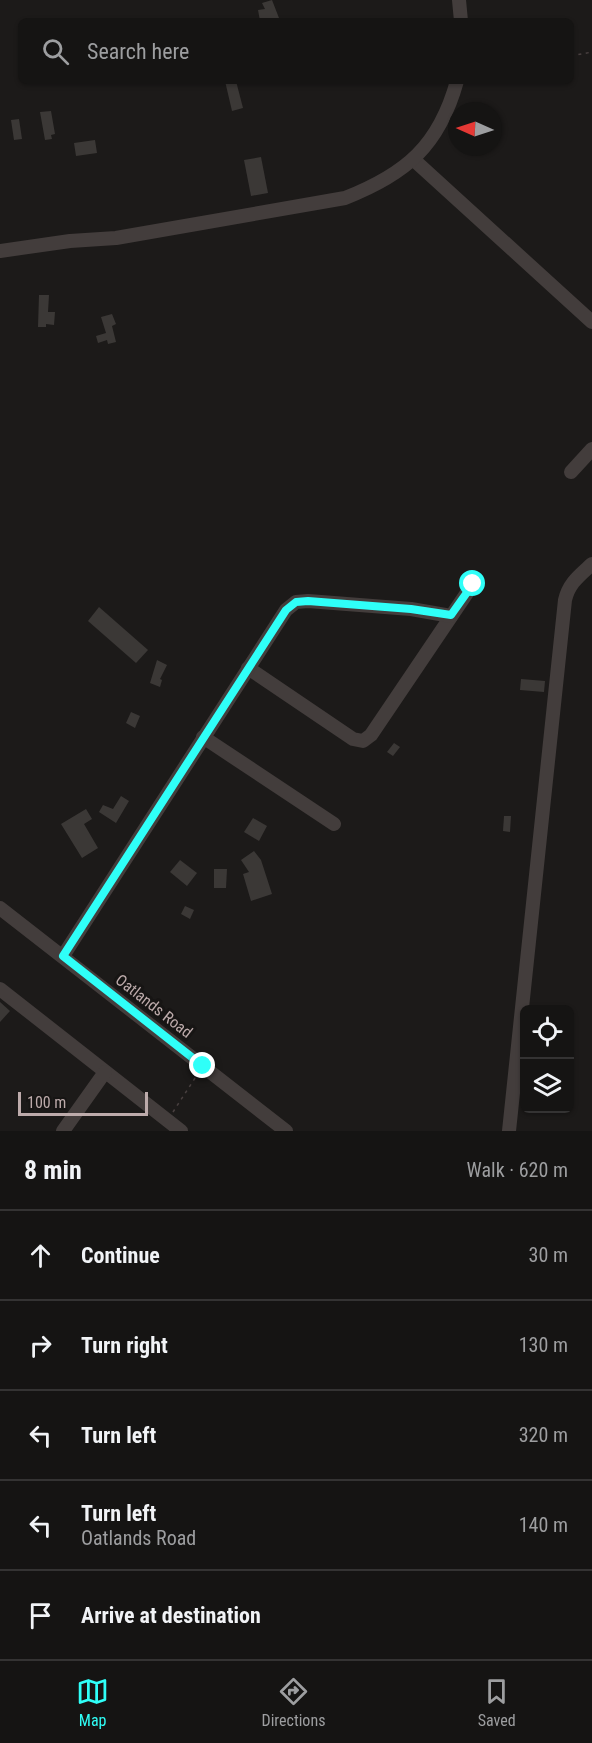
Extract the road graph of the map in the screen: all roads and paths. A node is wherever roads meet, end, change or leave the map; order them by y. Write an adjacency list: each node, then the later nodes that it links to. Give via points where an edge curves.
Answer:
1 (459, 0): 2 (street)
2 (461, 18)
3 (592, 52): 4 (path)
4 (574, 55)
5 (456, 84): 6 (street, via 442,120)
6 (414, 160): 7 (street, via 372,188 336,201 116,238); 8 (street)
7 (0, 250)
8 (592, 322)
9 (592, 449): 10 (street)
10 (570, 472)
11 (592, 564): 26 (street, via 572,581 565,600)
12 (473, 584): 13 (street)
13 (451, 615): 14 (street, via 296,602 286,610); 14 (street, via 371,735 363,741 353,739)
14 (248, 668): 15 (street)
15 (203, 737): 16 (street); 18 (street)
16 (334, 824)
17 (0, 908): 18 (street, Oatlands Road)
18 (63, 956): 20 (street, Oatlands Road)
19 (0, 989): 21 (street)
20 (203, 1066): 22 (path); 25 (street, Oatlands Road)
21 (105, 1072): 22 (street); 23 (street)
22 (168, 1120): 24 (street)
23 (63, 1131)
24 (181, 1131)
25 (286, 1131)
26 (509, 1131)

